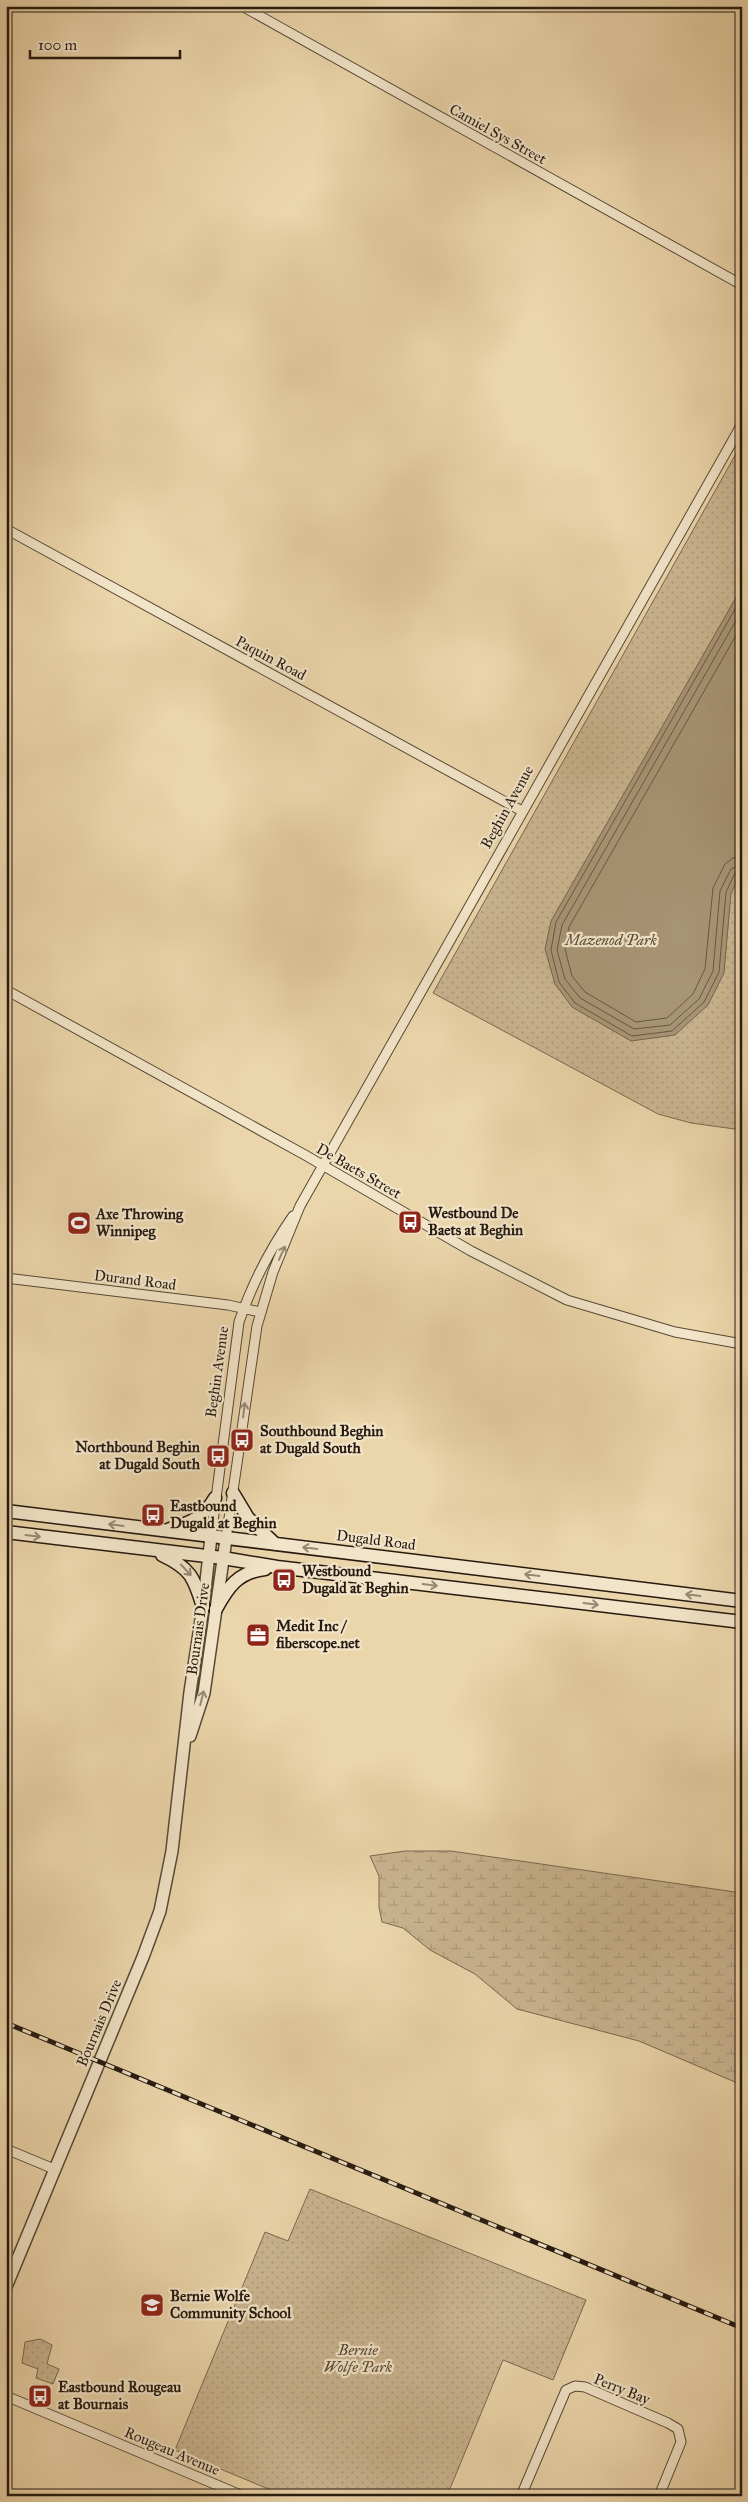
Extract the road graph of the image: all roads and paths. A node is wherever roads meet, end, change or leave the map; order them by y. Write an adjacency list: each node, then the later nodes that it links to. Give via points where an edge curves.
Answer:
1 (242, 6): 2 (street, Camiel Sys Street)
2 (742, 285)
3 (742, 424): 5 (street, Beghin Avenue)
4 (6, 529): 5 (street, Paquin Road)
5 (522, 811): 7 (street, Beghin Avenue)
6 (6, 990): 7 (street, De Baets Street)
7 (323, 1166): 8 (street, Beghin Avenue); 12 (street, De Baets Street, via 471,1251 567,1300 675,1332)
8 (300, 1206): 10 (street, Beghin Avenue, via 275,1243); 11 (street, Beghin Avenue, one-way to 8)
9 (6, 1278): 10 (street, Durand Road)
10 (244, 1308): 11 (street, Durand Road); 14 (street, Beghin Avenue, via 236,1338)
11 (260, 1312): 13 (street, Beghin Avenue, one-way to 11)
12 (742, 1344)
13 (233, 1493): 19 (street, Beghin Avenue); 20 (main road, via 248,1518)
14 (215, 1498): 16 (main road, via 194,1522); 18 (street, Beghin Avenue)
15 (6, 1511): 16 (main road, Dugald Road, one-way to 15)
16 (164, 1531): 18 (main road, Dugald Road)
17 (6, 1532): 21 (main road, one-way to 21)
18 (210, 1537): 19 (main road, Dugald Road); 22 (street, Beghin Avenue)
19 (226, 1539): 20 (main road, Dugald Road); 23 (street, Beghin Avenue)
20 (274, 1544): 25 (main road, Dugald Road, one-way to 20)
21 (150, 1550): 22 (main road); 26 (main road, one-way to 26, via 178,1562 189,1571)
22 (208, 1556): 23 (main road); 26 (street, Bournais Drive)
23 (223, 1558): 24 (main road); 26 (street, Bournais Drive)
24 (277, 1567): 26 (main road, via 253,1570 238,1577); 27 (main road, one-way to 27)
25 (742, 1601)
26 (210, 1608): 29 (street, Bournais Drive, via 190,1692 184,1762 160,1911)
27 (742, 1622)
28 (6, 2149): 29 (street)
29 (54, 2169): 30 (street, Bournais Drive)
30 (6, 2287)
31 (6, 2396): 32 (street, Rougeau Avenue)
32 (226, 2492): 33 (street, Rougeau Avenue)
33 (244, 2496)
34 (521, 2496): 35 (street, Perry Bay, via 566,2390 575,2386 678,2429 681,2442)
35 (659, 2496)

